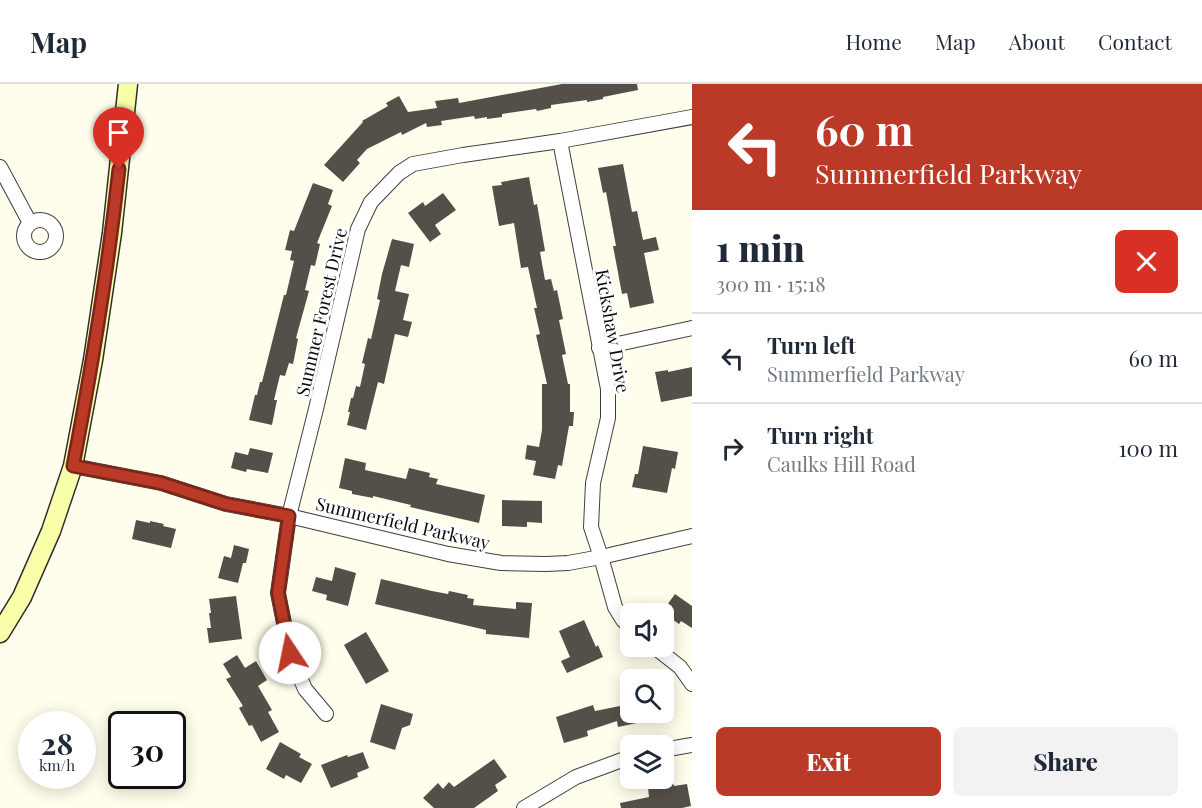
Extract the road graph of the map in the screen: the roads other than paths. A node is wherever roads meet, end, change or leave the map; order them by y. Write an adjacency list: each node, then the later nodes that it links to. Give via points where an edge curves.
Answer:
1 (128, 84): 8 (main road, via 111,244)
2 (692, 117): 3 (street, Summer Forest Drive)
3 (560, 141): 7 (street, Kickshaw Drive); 9 (street, Summer Forest Drive, via 413,164 399,172 370,202 358,229)
4 (0, 167): 5 (street)
5 (30, 223)
6 (692, 328): 7 (street)
7 (599, 348): 11 (street, Kickshaw Drive, via 608,389 608,418 593,483 591,526)
8 (73, 466): 9 (street, Summerfield Parkway, via 161,483 226,504); 13 (main road, via 51,531 22,597)
9 (289, 516): 11 (street, Summerfield Parkway, via 501,563 568,563); 16 (street, Summer Forest Drive, via 278,593 290,653 305,689)
10 (692, 536): 11 (street, Summerfield Parkway)
11 (602, 557): 12 (street, Kickshaw Drive)
12 (620, 615)
13 (0, 633)
14 (667, 657): 15 (street)
15 (692, 684)
16 (326, 714)
17 (692, 745): 18 (street)
18 (674, 748)
19 (620, 761): 20 (street, via 576,777)
20 (524, 808)

